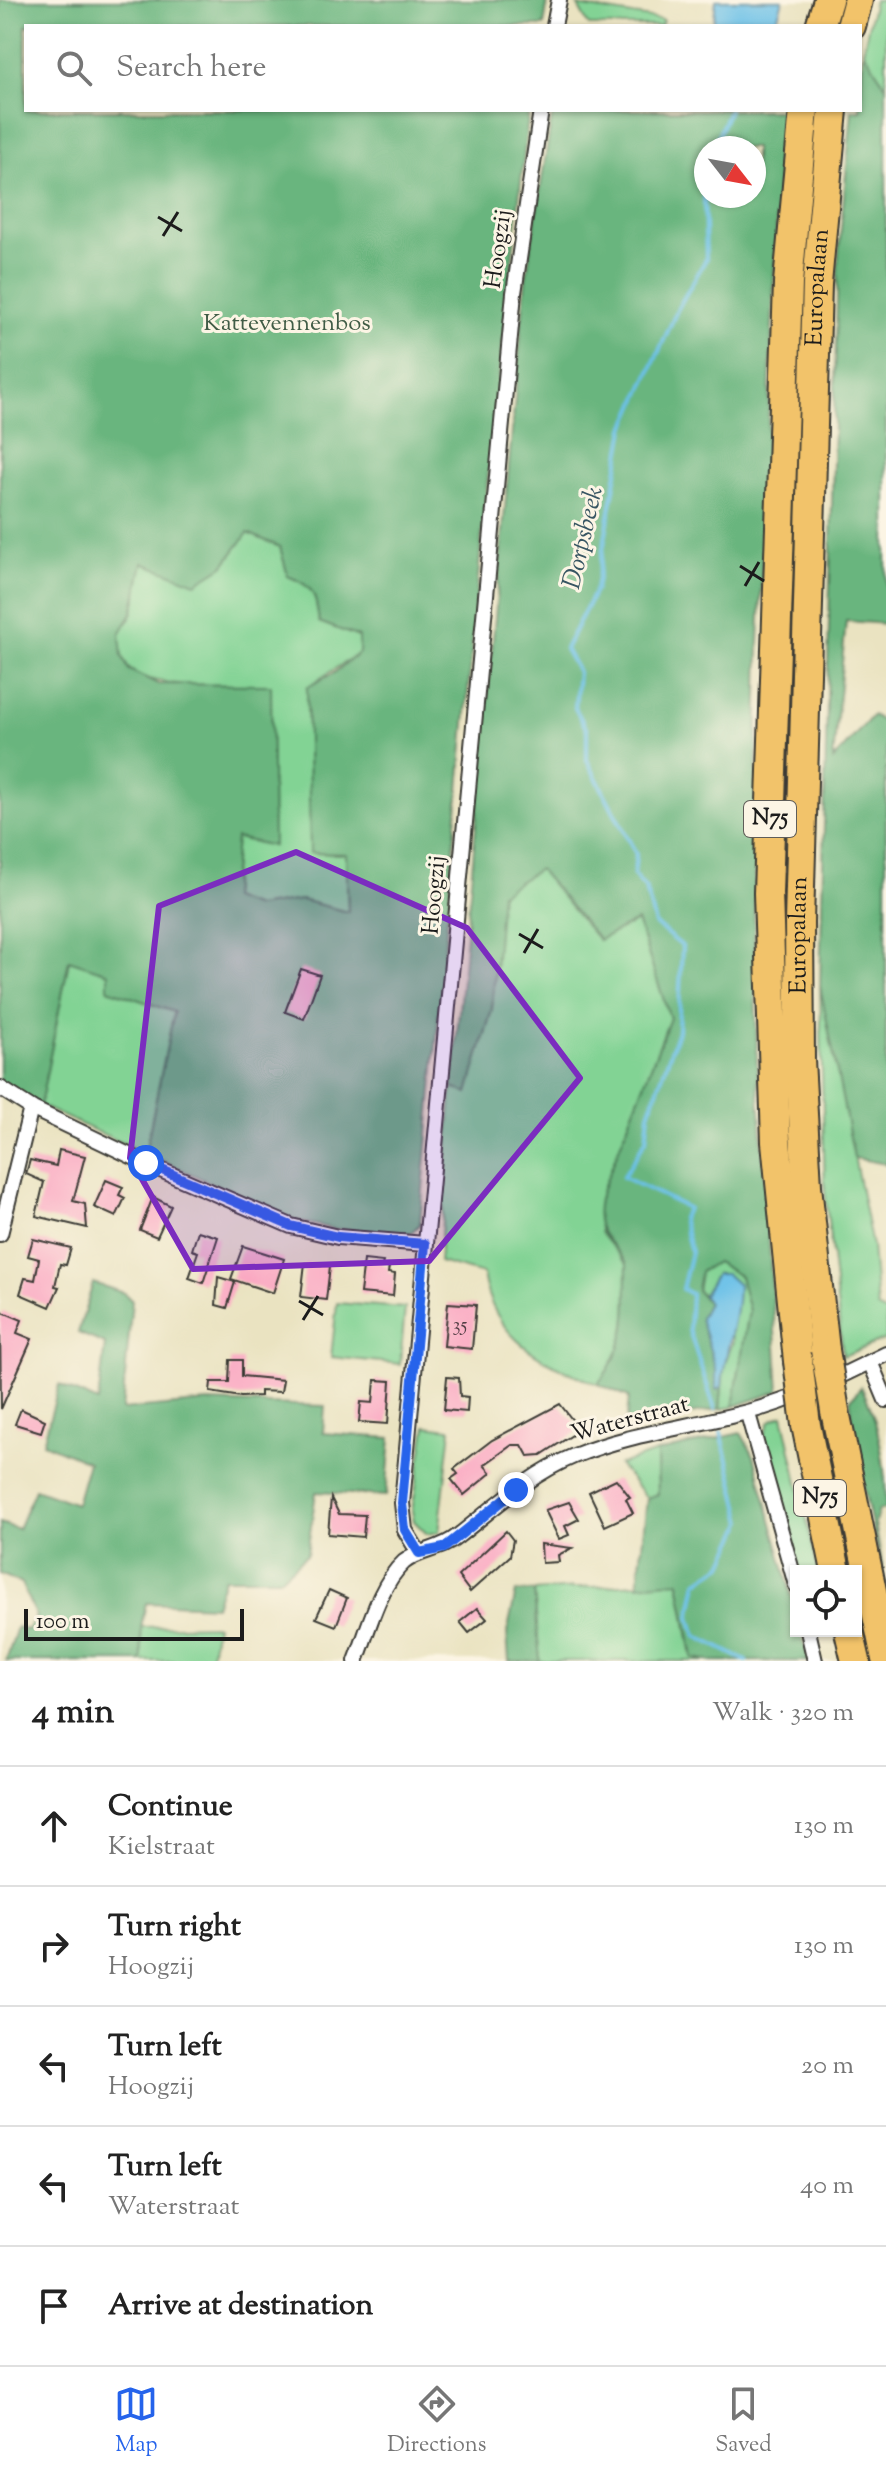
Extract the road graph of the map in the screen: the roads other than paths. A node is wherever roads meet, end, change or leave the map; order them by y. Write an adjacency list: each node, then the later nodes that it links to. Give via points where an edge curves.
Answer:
1 (559, 0): 4 (street)
2 (828, 0): 5 (highway)
3 (858, 0): 6 (highway)
4 (554, 24)
5 (821, 24)
6 (852, 24)
7 (541, 112): 13 (street, Hoogzij, via 514,293)
8 (804, 112): 20 (highway, Europalaan / N75, bridge, via 788,283 768,893 776,1142 806,1425)
9 (833, 112): 21 (highway, Europalaan / N75, bridge, via 817,284 799,922 800,1060 825,1350)
10 (0, 1088): 11 (street)
11 (31, 1108): 12 (street); 13 (street, via 291,1226 338,1237)
12 (0, 1234)
13 (425, 1244): 18 (street, Hoogzij, via 402,1503 405,1530)
14 (886, 1354): 15 (street, Waterstraat)
15 (871, 1364): 16 (street); 17 (street, Waterstraat)
16 (886, 1400)
17 (748, 1414): 18 (street, Waterstraat, via 574,1456 534,1477 444,1548); 19 (street)
18 (419, 1553): 25 (street, via 393,1577)
19 (790, 1565)
20 (835, 1565)
21 (882, 1630): 24 (highway, Europalaan / N75)
22 (809, 1637): 26 (street)
23 (850, 1637): 27 (highway)
24 (886, 1659)
25 (356, 1661)
26 (815, 1661)
27 (856, 1661)

